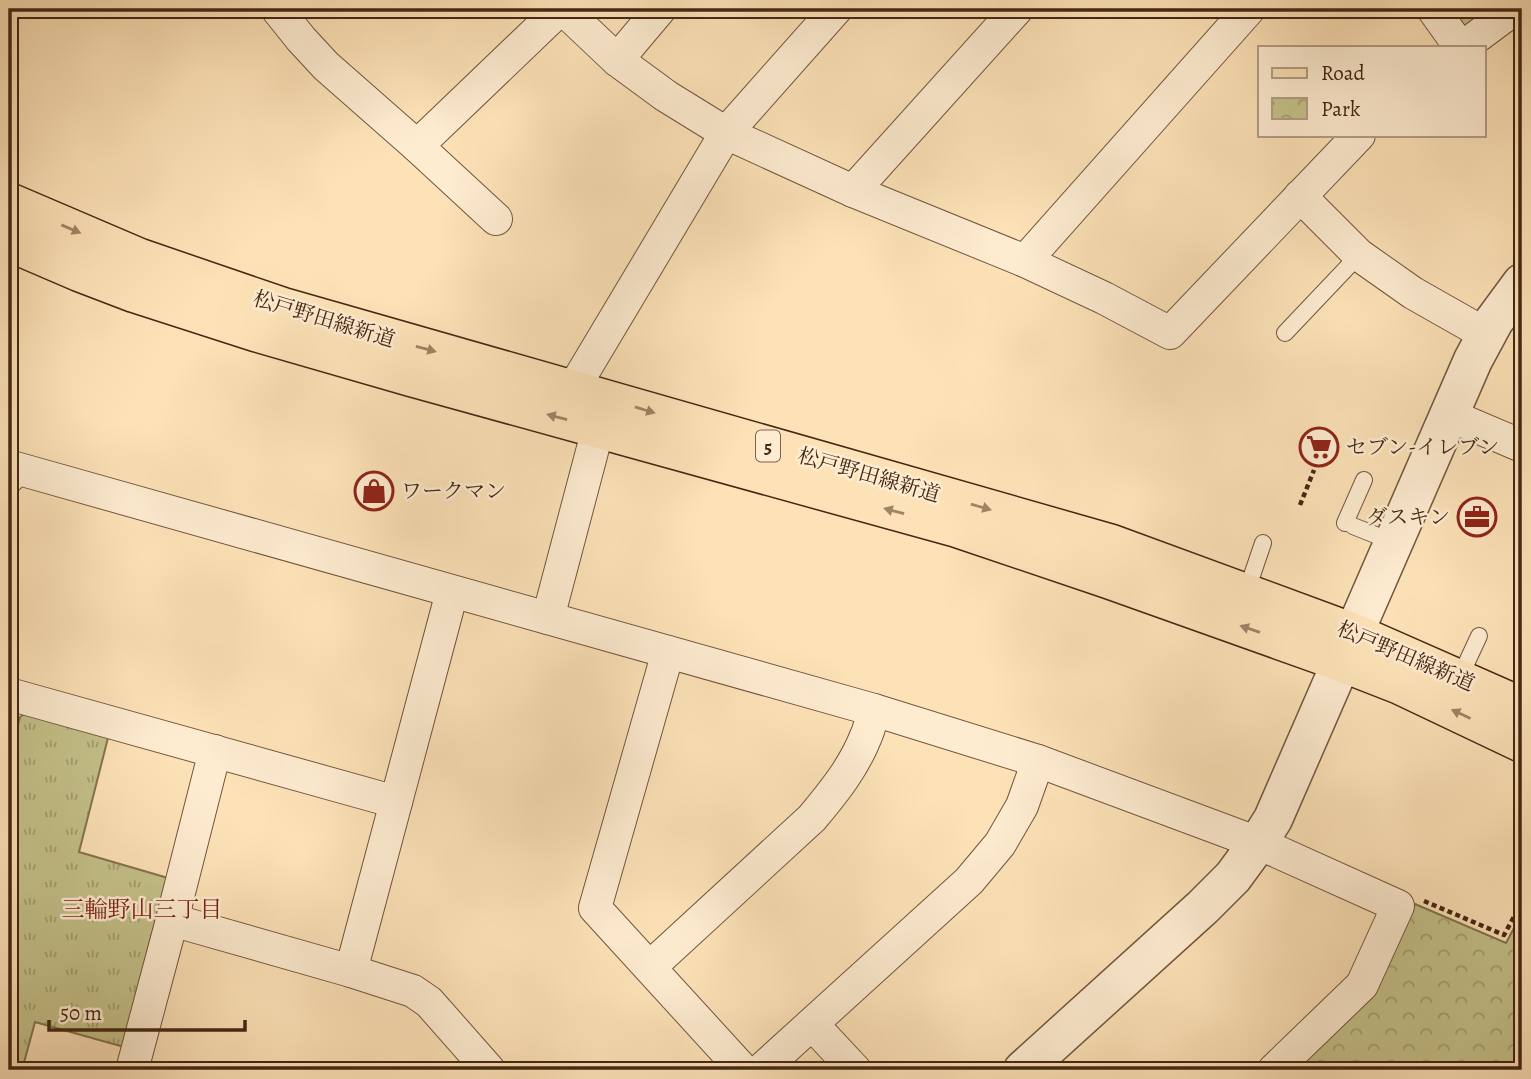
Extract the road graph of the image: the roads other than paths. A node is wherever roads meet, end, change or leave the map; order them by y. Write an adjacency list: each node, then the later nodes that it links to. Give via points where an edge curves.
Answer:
1 (276, 9): 14 (street, via 326,66)
2 (561, 9): 11 (street); 14 (street)
3 (660, 9): 11 (street)
4 (836, 9): 12 (street)
5 (1017, 9): 15 (street)
6 (1249, 9): 21 (street)
7 (1433, 9): 9 (street)
8 (1514, 9): 10 (street)
9 (1460, 46)
10 (1462, 46)
11 (617, 60): 12 (street)
12 (726, 134): 15 (street); 25 (street)
13 (1358, 136): 16 (street)
14 (418, 146): 18 (street)
15 (853, 191): 21 (street)
16 (1300, 196): 20 (street); 21 (street, via 1170,333)
17 (9, 202): 25 (main road, 松戸野田線新道 / 5, one-way to 25, via 141,258 245,295)
18 (496, 219)
19 (9, 242): 27 (main road, 松戸野田線新道 / 5, one-way to 19, via 205,317 101,281)
20 (1359, 255): 23 (lane); 24 (street)
21 (1025, 261)
22 (1522, 283): 24 (street)
23 (1285, 333)
24 (1486, 335): 26 (street)
25 (573, 389): 34 (main road, 松戸野田線新道 / 5, one-way to 34, via 1112,544)
26 (1449, 415): 28 (street); 31 (street)
27 (598, 429): 35 (street); 37 (main road, 松戸野田線新道 / 5, one-way to 27, via 1133,588 957,528)
28 (1522, 446)
29 (9, 477): 33 (street, via 12,467)
30 (1364, 480): 31 (lane, via 1349,524)
31 (1393, 542): 37 (street)
32 (1263, 543): 34 (lane)
33 (452, 592): 35 (street); 46 (street)
34 (1246, 593): 37 (main road, 松戸野田線新道 / 5)
35 (548, 618): 38 (street)
36 (1479, 636): 39 (lane)
37 (1348, 647): 39 (main road, 松戸野田線新道 / 5); 43 (main road, 松戸野田線新道 / 5, one-way to 37, via 1400,685); 47 (street, via 1273,819)
38 (668, 652): 42 (street); 49 (street, via 595,908)
39 (1459, 679): 41 (main road, 松戸野田線新道 / 5)
40 (10, 701): 44 (street)
41 (1522, 707)
42 (874, 710): 45 (street); 49 (street, via 844,778 820,809)
43 (1522, 743)
44 (215, 751): 46 (street); 48 (street)
45 (1038, 761): 47 (street); 51 (street, via 1022,806 1000,844 970,881)
46 (396, 802): 50 (street)
47 (1258, 843): 57 (street, via 1203,907); 58 (street, via 1398,906 1362,985)
48 (172, 920): 50 (street); 52 (street)
49 (650, 967): 54 (street)
50 (351, 971): 53 (street, via 413,991 429,1002)
51 (812, 1024): 55 (street); 56 (street)
52 (132, 1070)
53 (489, 1070)
54 (743, 1070)
55 (761, 1070)
56 (855, 1070)
57 (1023, 1070)
58 (1274, 1070)

